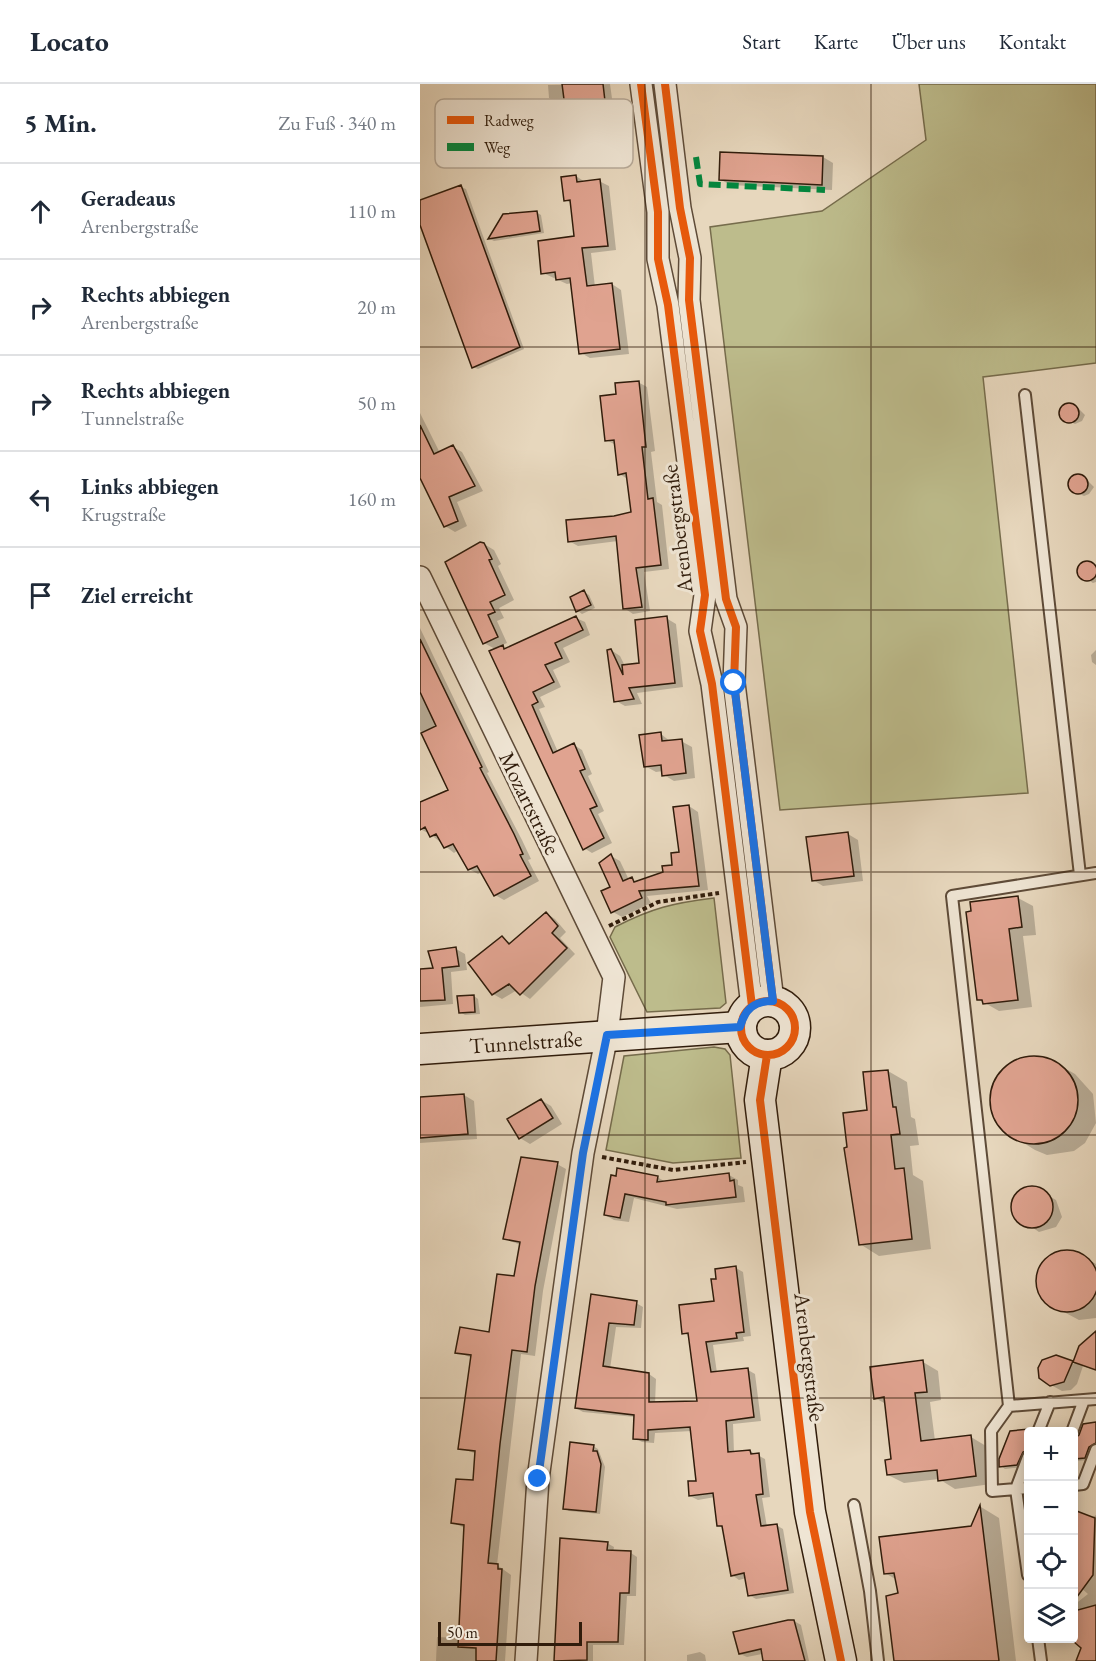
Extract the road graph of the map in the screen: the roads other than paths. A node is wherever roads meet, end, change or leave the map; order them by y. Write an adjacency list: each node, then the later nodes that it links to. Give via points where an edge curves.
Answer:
1 (640, 84): 7 (street, Arenbergstraße, via 658,212 658,259 668,305 705,595 700,631 712,684)
2 (665, 84): 7 (street, Arenbergstraße, via 690,258 689,300 725,588 736,627 734,683)
3 (1025, 395): 6 (lane)
4 (420, 577): 8 (street, Mozartstraße, via 614,977)
5 (1096, 873): 6 (lane)
6 (1080, 874): 13 (lane, via 952,896)
7 (755, 1011): 8 (street, Tunnelstraße); 10 (street, Arenbergstraße, via 743,1041 752,1051); 10 (street, via 786,1008 793,1019 795,1032 790,1044)
8 (607, 1035): 9 (street, Tunnelstraße); 24 (street, Mozartstraße, via 583,1153 538,1479)
9 (420, 1049)
10 (767, 1056): 25 (street, Arenbergstraße, via 760,1100 810,1512)
11 (1090, 1399): 12 (lane); 15 (lane)
12 (1050, 1402): 13 (lane); 14 (lane)
13 (1008, 1406): 20 (lane, via 991,1431 992,1491)
14 (1040, 1427)
15 (1074, 1427)
16 (1096, 1450): 18 (lane, via 1083,1484)
17 (1024, 1469): 20 (lane)
18 (1078, 1485)
19 (1024, 1488): 20 (lane)
20 (1016, 1489): 22 (lane)
21 (854, 1505): 26 (lane)
22 (1024, 1542)
23 (1039, 1643): 27 (lane)
24 (526, 1661)
25 (841, 1661)
26 (878, 1661)
27 (1041, 1661)

